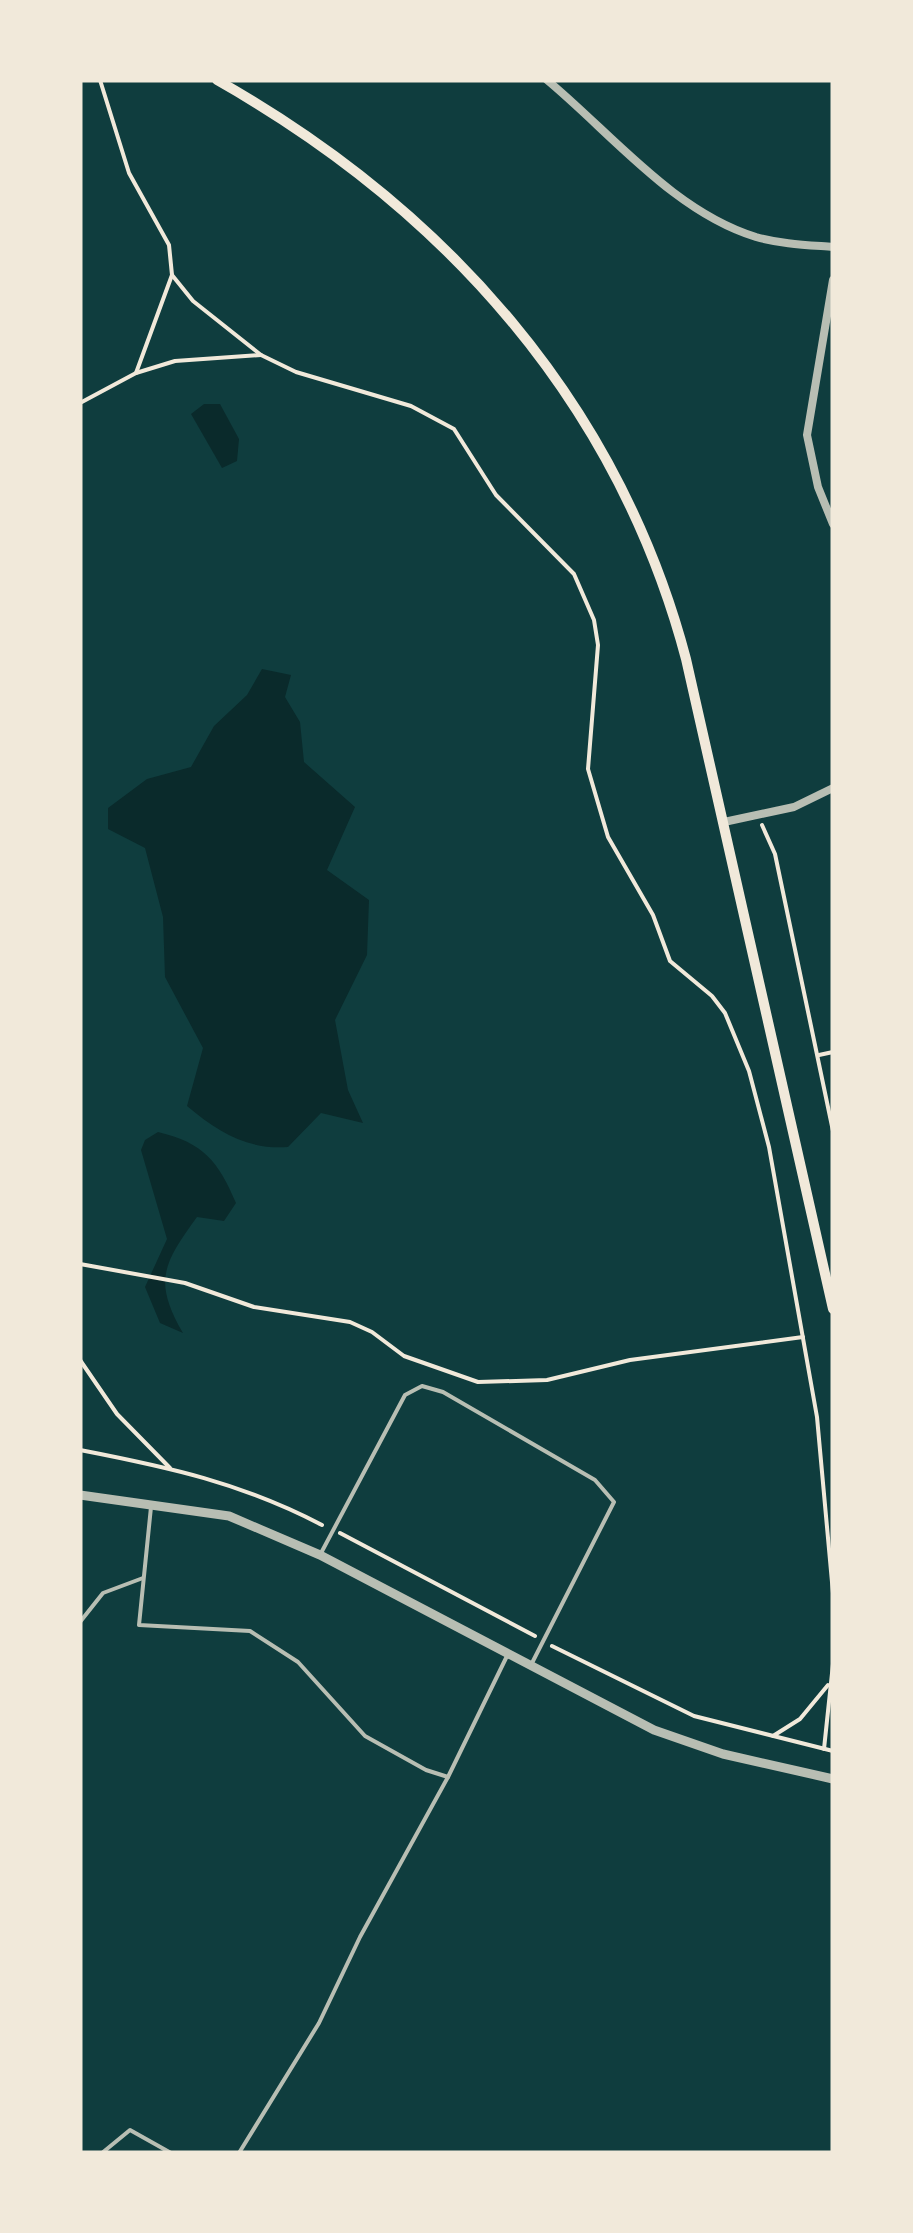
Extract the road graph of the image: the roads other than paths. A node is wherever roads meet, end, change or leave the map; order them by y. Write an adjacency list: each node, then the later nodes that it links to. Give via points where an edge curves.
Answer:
1 (217, 80): 7 (main road, via 324,145 417,220 492,296 564,391 614,474 664,590)
2 (547, 80): 3 (street, via 671,189 726,224 756,236)
3 (833, 247)
4 (833, 280): 5 (street, via 808,435)
5 (833, 524)
6 (833, 788): 7 (street, via 794,807)
7 (724, 822): 8 (main road)
8 (833, 1309)
9 (80, 1495): 10 (street)
10 (152, 1502): 11 (street, via 230,1516); 12 (lane)
11 (320, 1555): 14 (street); 15 (lane, via 405,1395 422,1386 443,1392 595,1480 614,1502)
12 (144, 1578): 13 (lane, via 103,1593); 16 (lane, via 139,1625 250,1630 298,1662 365,1736)
13 (80, 1622)
14 (509, 1654): 15 (street); 16 (lane)
15 (530, 1665): 17 (street, via 686,1742)
16 (448, 1777): 20 (lane, via 319,2022)
17 (833, 1778)
18 (102, 2153): 19 (lane, via 130,2130)
19 (170, 2153)
20 (239, 2153)

